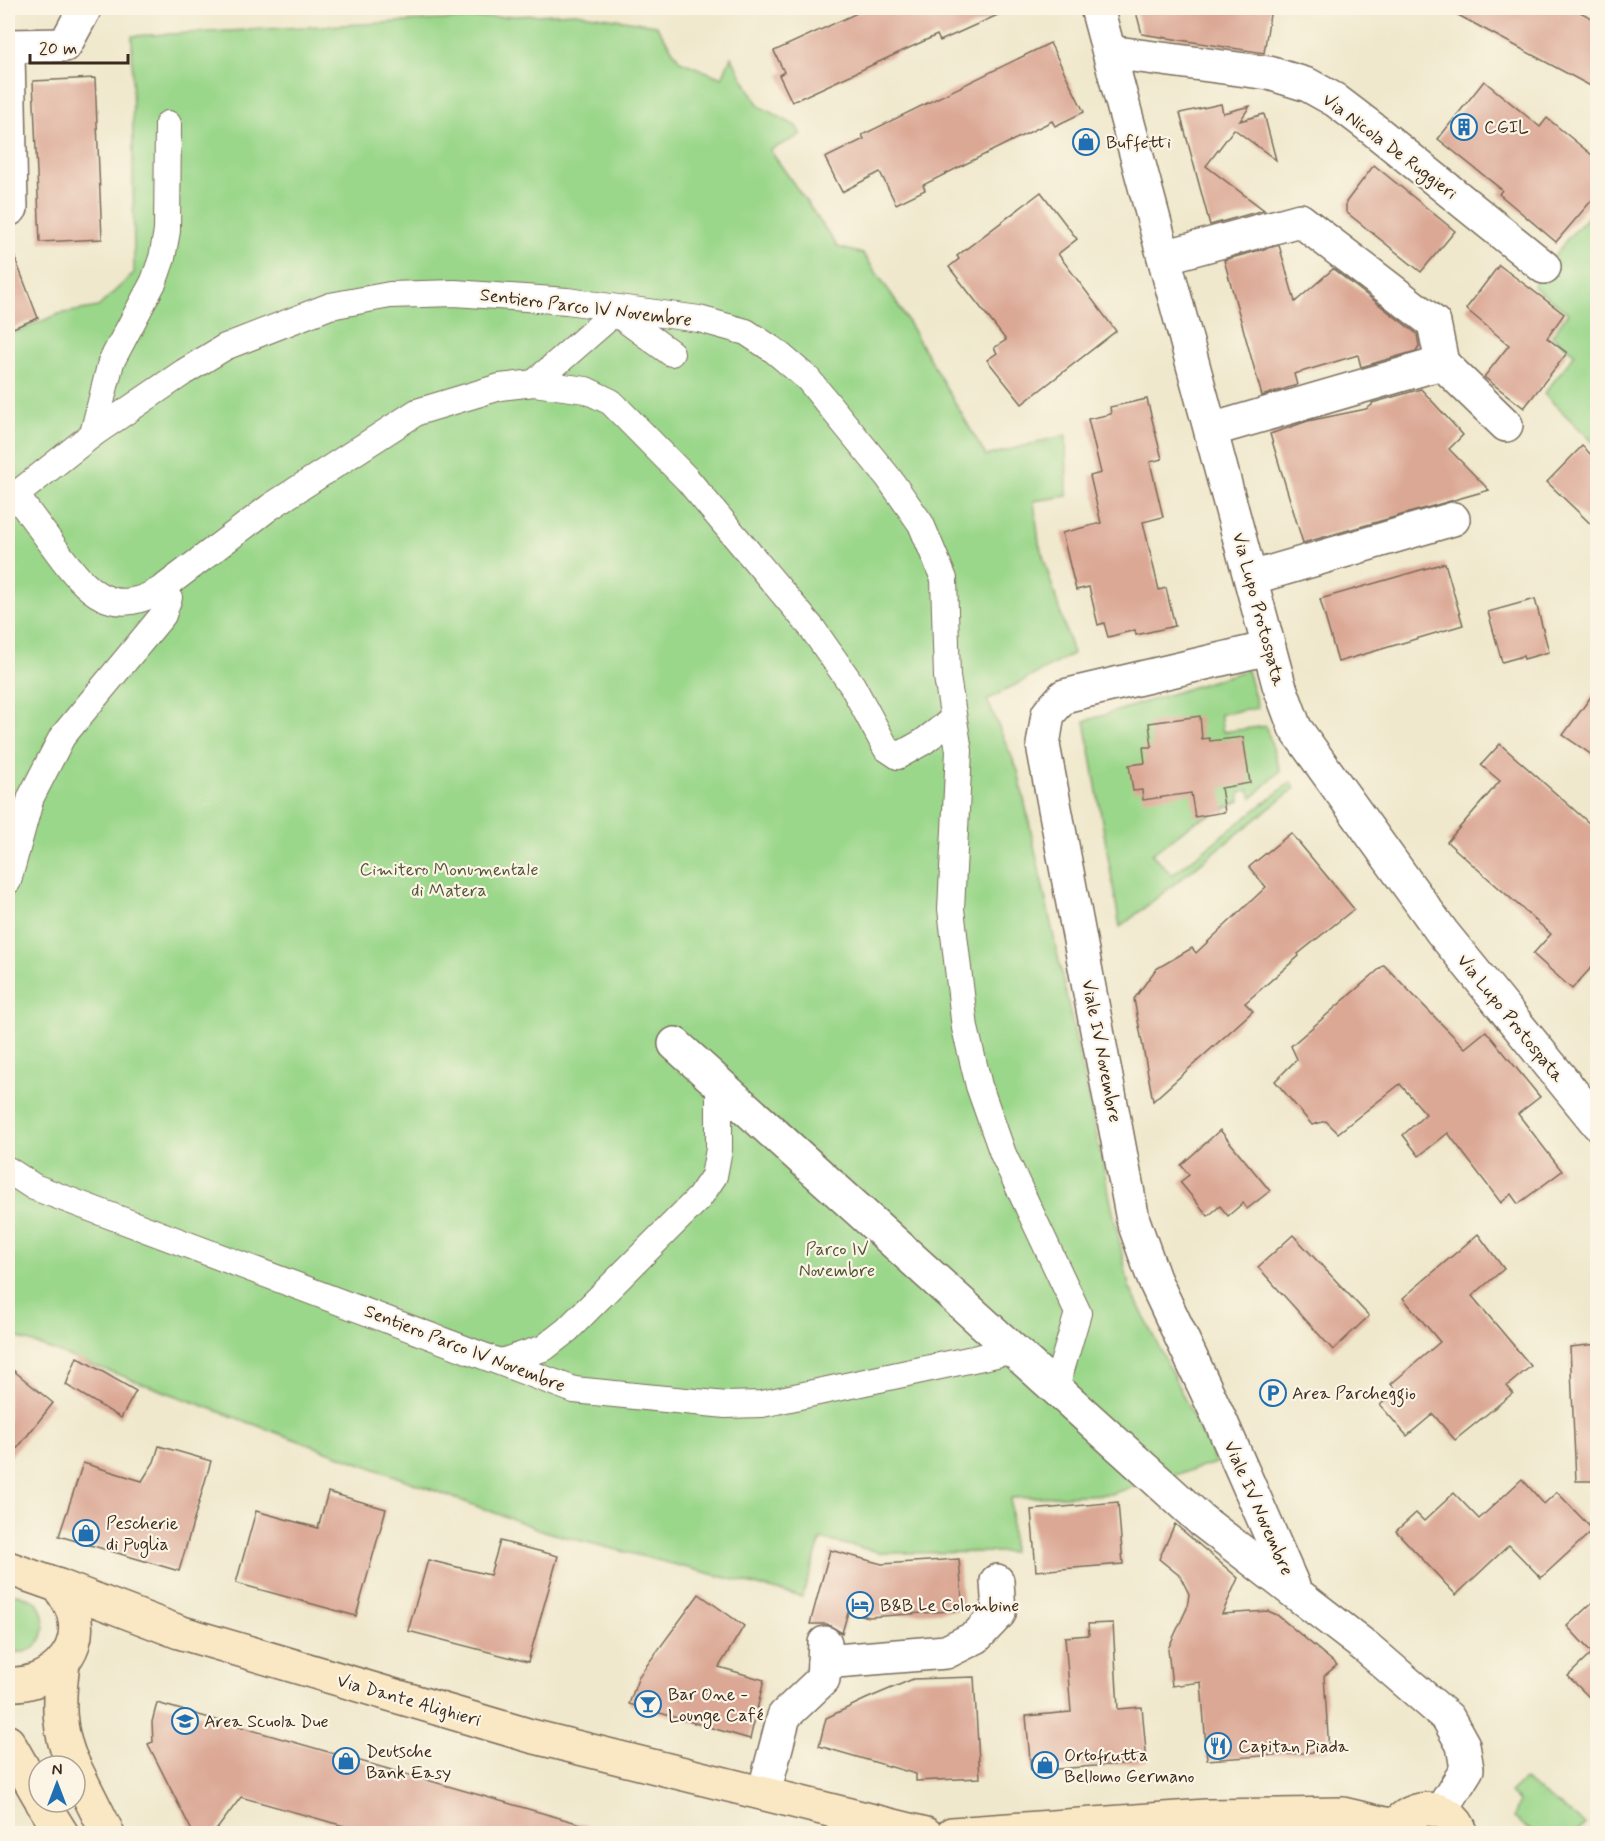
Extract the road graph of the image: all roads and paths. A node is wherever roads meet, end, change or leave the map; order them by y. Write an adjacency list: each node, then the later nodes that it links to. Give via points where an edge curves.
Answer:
1 (84, 8): 3 (street, via 65,45)
2 (1096, 8): 5 (street, Via Lupo Protospata)
3 (8, 46)
4 (8, 51): 7 (street)
5 (1109, 52): 8 (street, Via Lupo Protospata); 9 (street, Via Nicola De Ruggieri, via 1269,73 1308,85 1373,129)
6 (168, 124): 16 (street, via 167,231 162,258 111,362)
7 (8, 210)
8 (1164, 257): 12 (street, via 1300,220 1434,323); 15 (street, Via Lupo Protospata)
9 (1544, 267)
10 (609, 308): 11 (street); 13 (street, via 604,322); 16 (street, Sentiero Parco IV Novembre, via 455,292 390,295 330,306 225,347); 22 (street, Sentiero Parco IV Novembre, via 699,320 746,332 808,379 888,477 921,524 931,546 944,579)
11 (671, 353)
12 (1442, 363): 14 (street); 15 (street)
13 (534, 384): 20 (street, via 500,387 417,412 270,507); 22 (street, via 586,390 611,402 687,479 812,628 852,685 886,748 898,756)
14 (1506, 425)
15 (1211, 430): 19 (street, Via Lupo Protospata)
16 (93, 434): 17 (street, Sentiero Parco IV Novembre)
17 (11, 498): 20 (street, via 97,596 131,603)
18 (1453, 519): 19 (street)
19 (1251, 578): 21 (street, Via Lupo Protospata)
20 (164, 588): 23 (street, via 169,597 164,615 62,737 31,797)
21 (1269, 648): 26 (street, Via Lupo Protospata, via 1295,728 1442,932); 34 (street, Viale IV Novembre, via 1064,696 1048,714 1043,744 1133,1220 1154,1279)
22 (952, 720): 30 (street, Sentiero Parco IV Novembre, via 959,751 951,909 965,1028 979,1086 1003,1154 1078,1313)
23 (8, 881)
24 (675, 1044): 25 (street, Viale IV Novembre)
25 (719, 1083): 28 (street, Viale IV Novembre); 29 (street, via 719,1149 714,1176 699,1198 567,1330 544,1348)
26 (1598, 1124)
27 (8, 1170): 29 (street, Sentiero Parco IV Novembre, via 34,1187)
28 (1015, 1350): 29 (street, Sentiero Parco IV Novembre, via 762,1404 726,1405 574,1390); 30 (street, Viale IV Novembre)
29 (501, 1362)
30 (1056, 1388): 34 (street, Viale IV Novembre, via 1201,1520)
31 (8, 1568): 33 (main road, Via Dante Alighieri)
32 (997, 1581): 41 (street, via 999,1613 976,1637 946,1652 824,1652 823,1679 784,1716)
33 (59, 1586): 35 (main road, via 75,1616 73,1642); 41 (main road, Via Dante Alighieri, via 179,1632 531,1736)
34 (1296, 1593): 43 (street, Viale IV Novembre, via 1368,1648 1448,1718 1463,1745 1467,1769)
35 (63, 1663): 36 (main road, via 42,1680); 38 (main road, via 58,1701 61,1733)
36 (8, 1684)
37 (8, 1742): 39 (main road)
38 (69, 1754)
39 (27, 1775)
40 (87, 1792): 46 (main road)
41 (764, 1793): 47 (main road, Via Dante Alighieri)
42 (50, 1814): 45 (main road)
43 (1451, 1822): 44 (main road, via 1415,1810 1403,1816)
44 (1393, 1830): 48 (main road, via 1343,1814 1206,1816)
45 (62, 1833)
46 (108, 1833)
47 (926, 1833)
48 (952, 1833)

